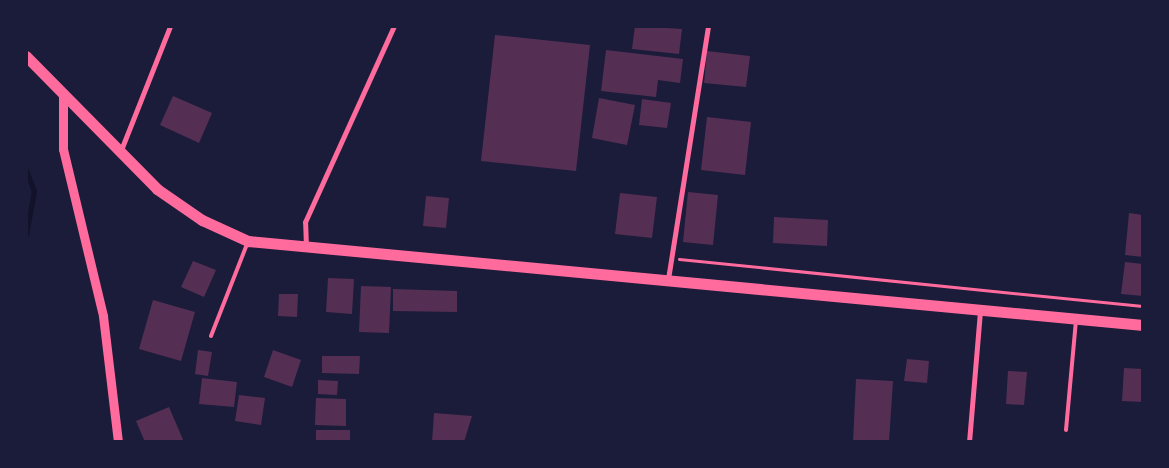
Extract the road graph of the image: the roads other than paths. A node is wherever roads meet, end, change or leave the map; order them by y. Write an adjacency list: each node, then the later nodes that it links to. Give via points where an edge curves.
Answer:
1 (170, 26): 6 (street)
2 (394, 26): 8 (street, via 305,222)
3 (708, 26): 9 (street)
4 (26, 56): 5 (highway)
5 (63, 95): 6 (highway); 15 (street, via 63,149 103,316)
6 (120, 153): 7 (highway, via 157,190 202,220)
7 (248, 242): 8 (highway); 13 (lane)
8 (306, 250): 9 (highway)
9 (668, 279): 10 (highway)
10 (980, 309): 11 (highway); 16 (street)
11 (1076, 319): 12 (highway); 14 (lane)
12 (1143, 325)
13 (211, 336)
14 (1066, 430)
15 (118, 442)
16 (969, 442)

